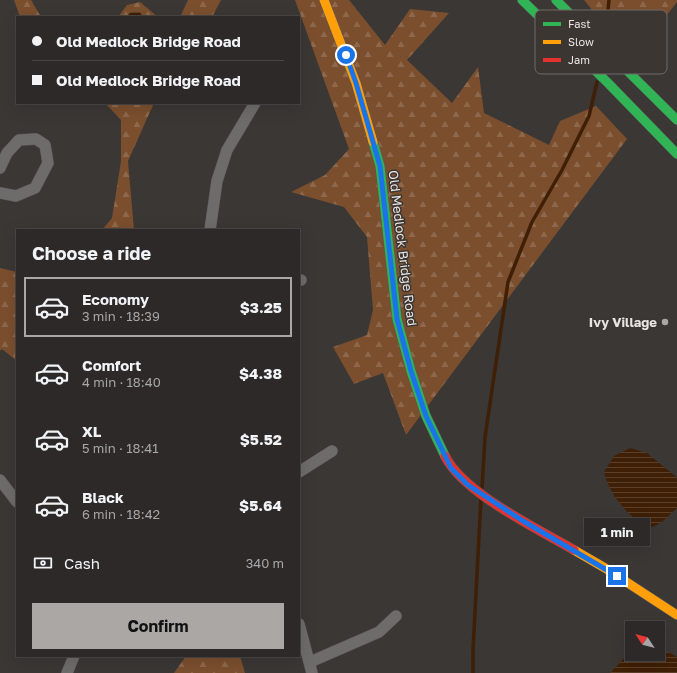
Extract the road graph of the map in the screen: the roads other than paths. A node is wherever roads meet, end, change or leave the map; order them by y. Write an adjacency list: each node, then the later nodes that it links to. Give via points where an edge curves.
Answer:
1 (324, 0): 18 (main road, Old Medlock Bridge Road, via 356,83 380,166 397,319 411,371 426,416 451,468 468,485 523,521 605,568)
2 (522, 0): 5 (main road)
3 (556, 0): 4 (main road)
4 (566, 10)
5 (535, 13)
6 (599, 74): 10 (main road)
7 (631, 74): 9 (main road)
8 (254, 104): 13 (street, via 227,150 217,181)
9 (677, 120)
10 (677, 154)
11 (0, 168): 12 (street, via 6,153 20,140 36,139 45,145 48,163 34,188 16,196)
12 (0, 193)
13 (210, 229)
14 (332, 451): 15 (street)
15 (300, 471)
16 (0, 480): 17 (street)
17 (16, 501)
18 (677, 615)
19 (396, 616): 22 (street, via 379,632)
20 (300, 627): 22 (street)
21 (74, 657): 23 (street)
22 (310, 662): 24 (street)
23 (67, 673)
24 (312, 673)

